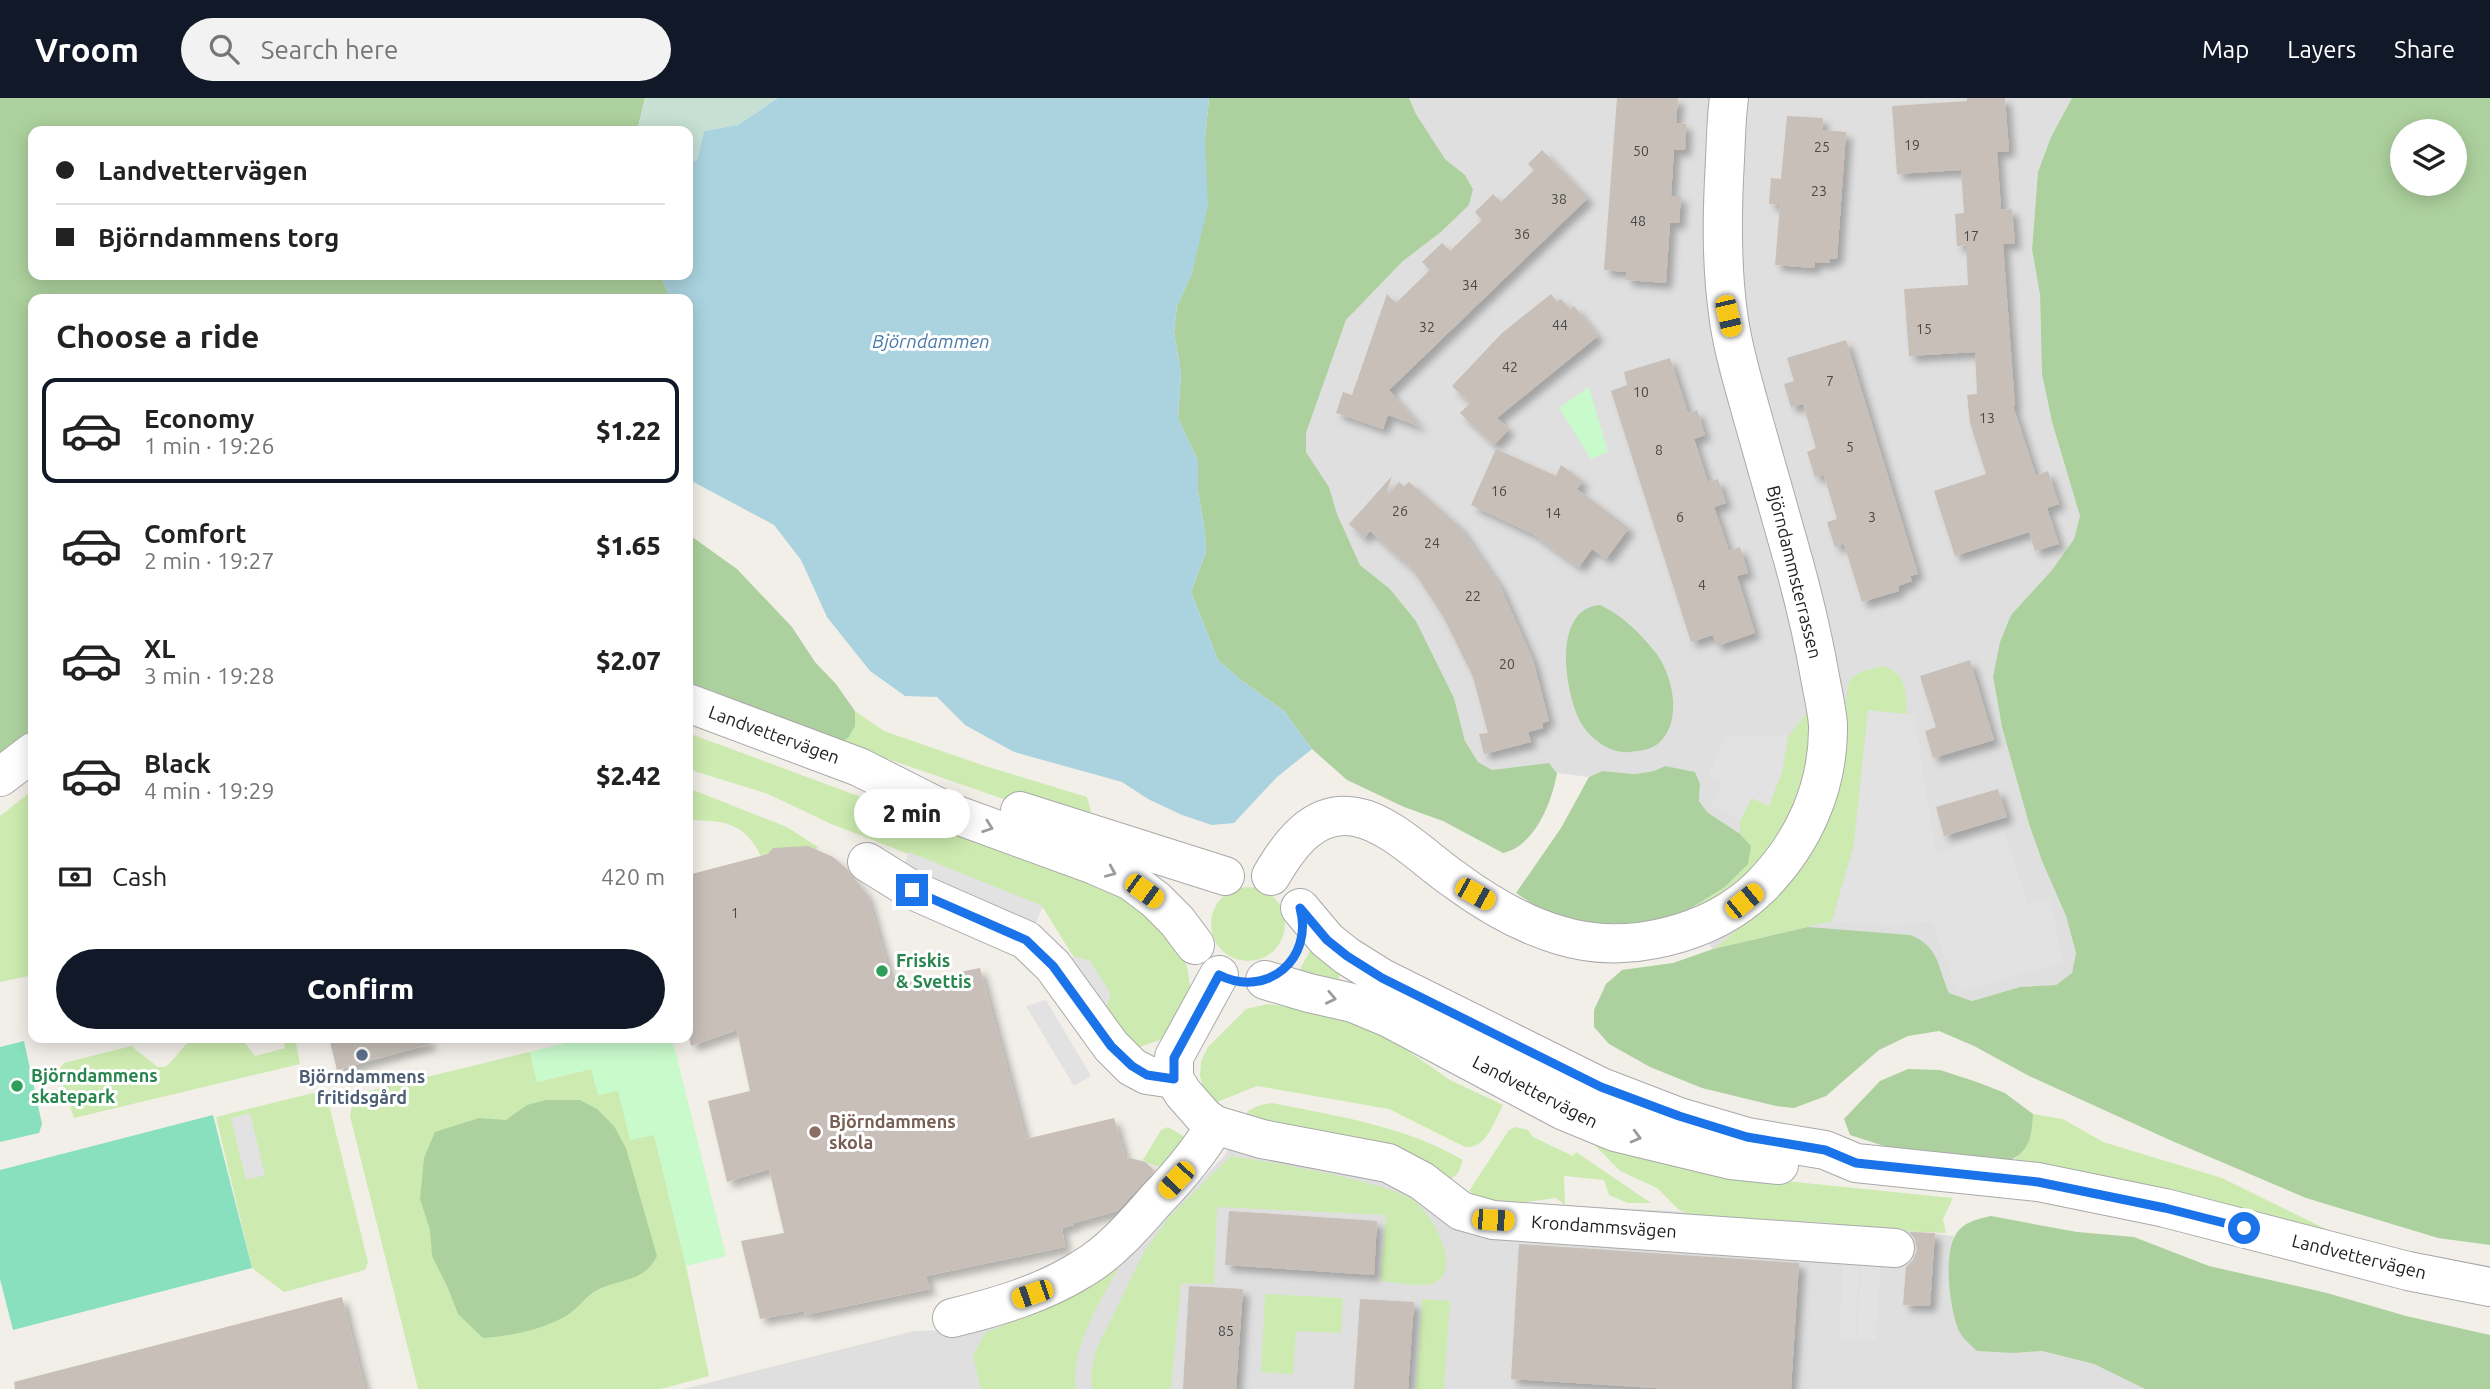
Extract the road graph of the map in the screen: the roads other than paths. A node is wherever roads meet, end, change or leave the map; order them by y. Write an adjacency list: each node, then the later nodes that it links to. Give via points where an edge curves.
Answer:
1 (1730, 98): 8 (street, Björndammsterrassen, via 1722,212 1728,316 1806,606 1828,723 1818,793 1799,838 1782,866 1732,911 1699,928 1655,940 1591,941 1528,923 1456,881 1389,831 1354,817 1322,820 1304,831)
2 (693, 705): 4 (street, Landvettervägen)
3 (28, 756): 5 (street)
4 (859, 767): 7 (street, Landvettervägen, via 955,788); 10 (street, Landvettervägen, one-way to 10, via 946,811 1131,881 1156,900)
5 (0, 777)
6 (867, 862): 13 (street, via 912,890 1026,940 1053,966 1125,1060 1147,1075)
7 (1224, 876): 8 (street, via 1251,871); 10 (street, via 1196,905 1192,921)
8 (1271, 876): 9 (street, via 1289,889)
9 (1300, 908): 12 (street, via 1303,934 1298,951 1281,972); 15 (street, Landvettervägen, via 1327,940 1382,978 1601,1087 1747,1137 1825,1150)
10 (1195, 945): 11 (street, via 1204,962)
11 (1219, 975): 12 (street, via 1242,983); 13 (street, via 1174,1058)
12 (1265, 980): 15 (street, Landvettervägen, one-way to 15, via 1353,1003 1389,1018 1564,1111 1615,1132 1731,1160 1824,1171)
13 (1174, 1079): 14 (street, Krondammsvägen, via 1196,1109)
14 (1216, 1125): 16 (street, Krondammsvägen, via 1262,1139 1388,1163 1461,1210 1493,1220); 18 (street, via 1188,1166 1135,1224 1083,1269 1032,1294)
15 (1856, 1163): 17 (street, Landvettervägen, via 2038,1182)
16 (1895, 1248)
17 (2490, 1287)
18 (952, 1318)

